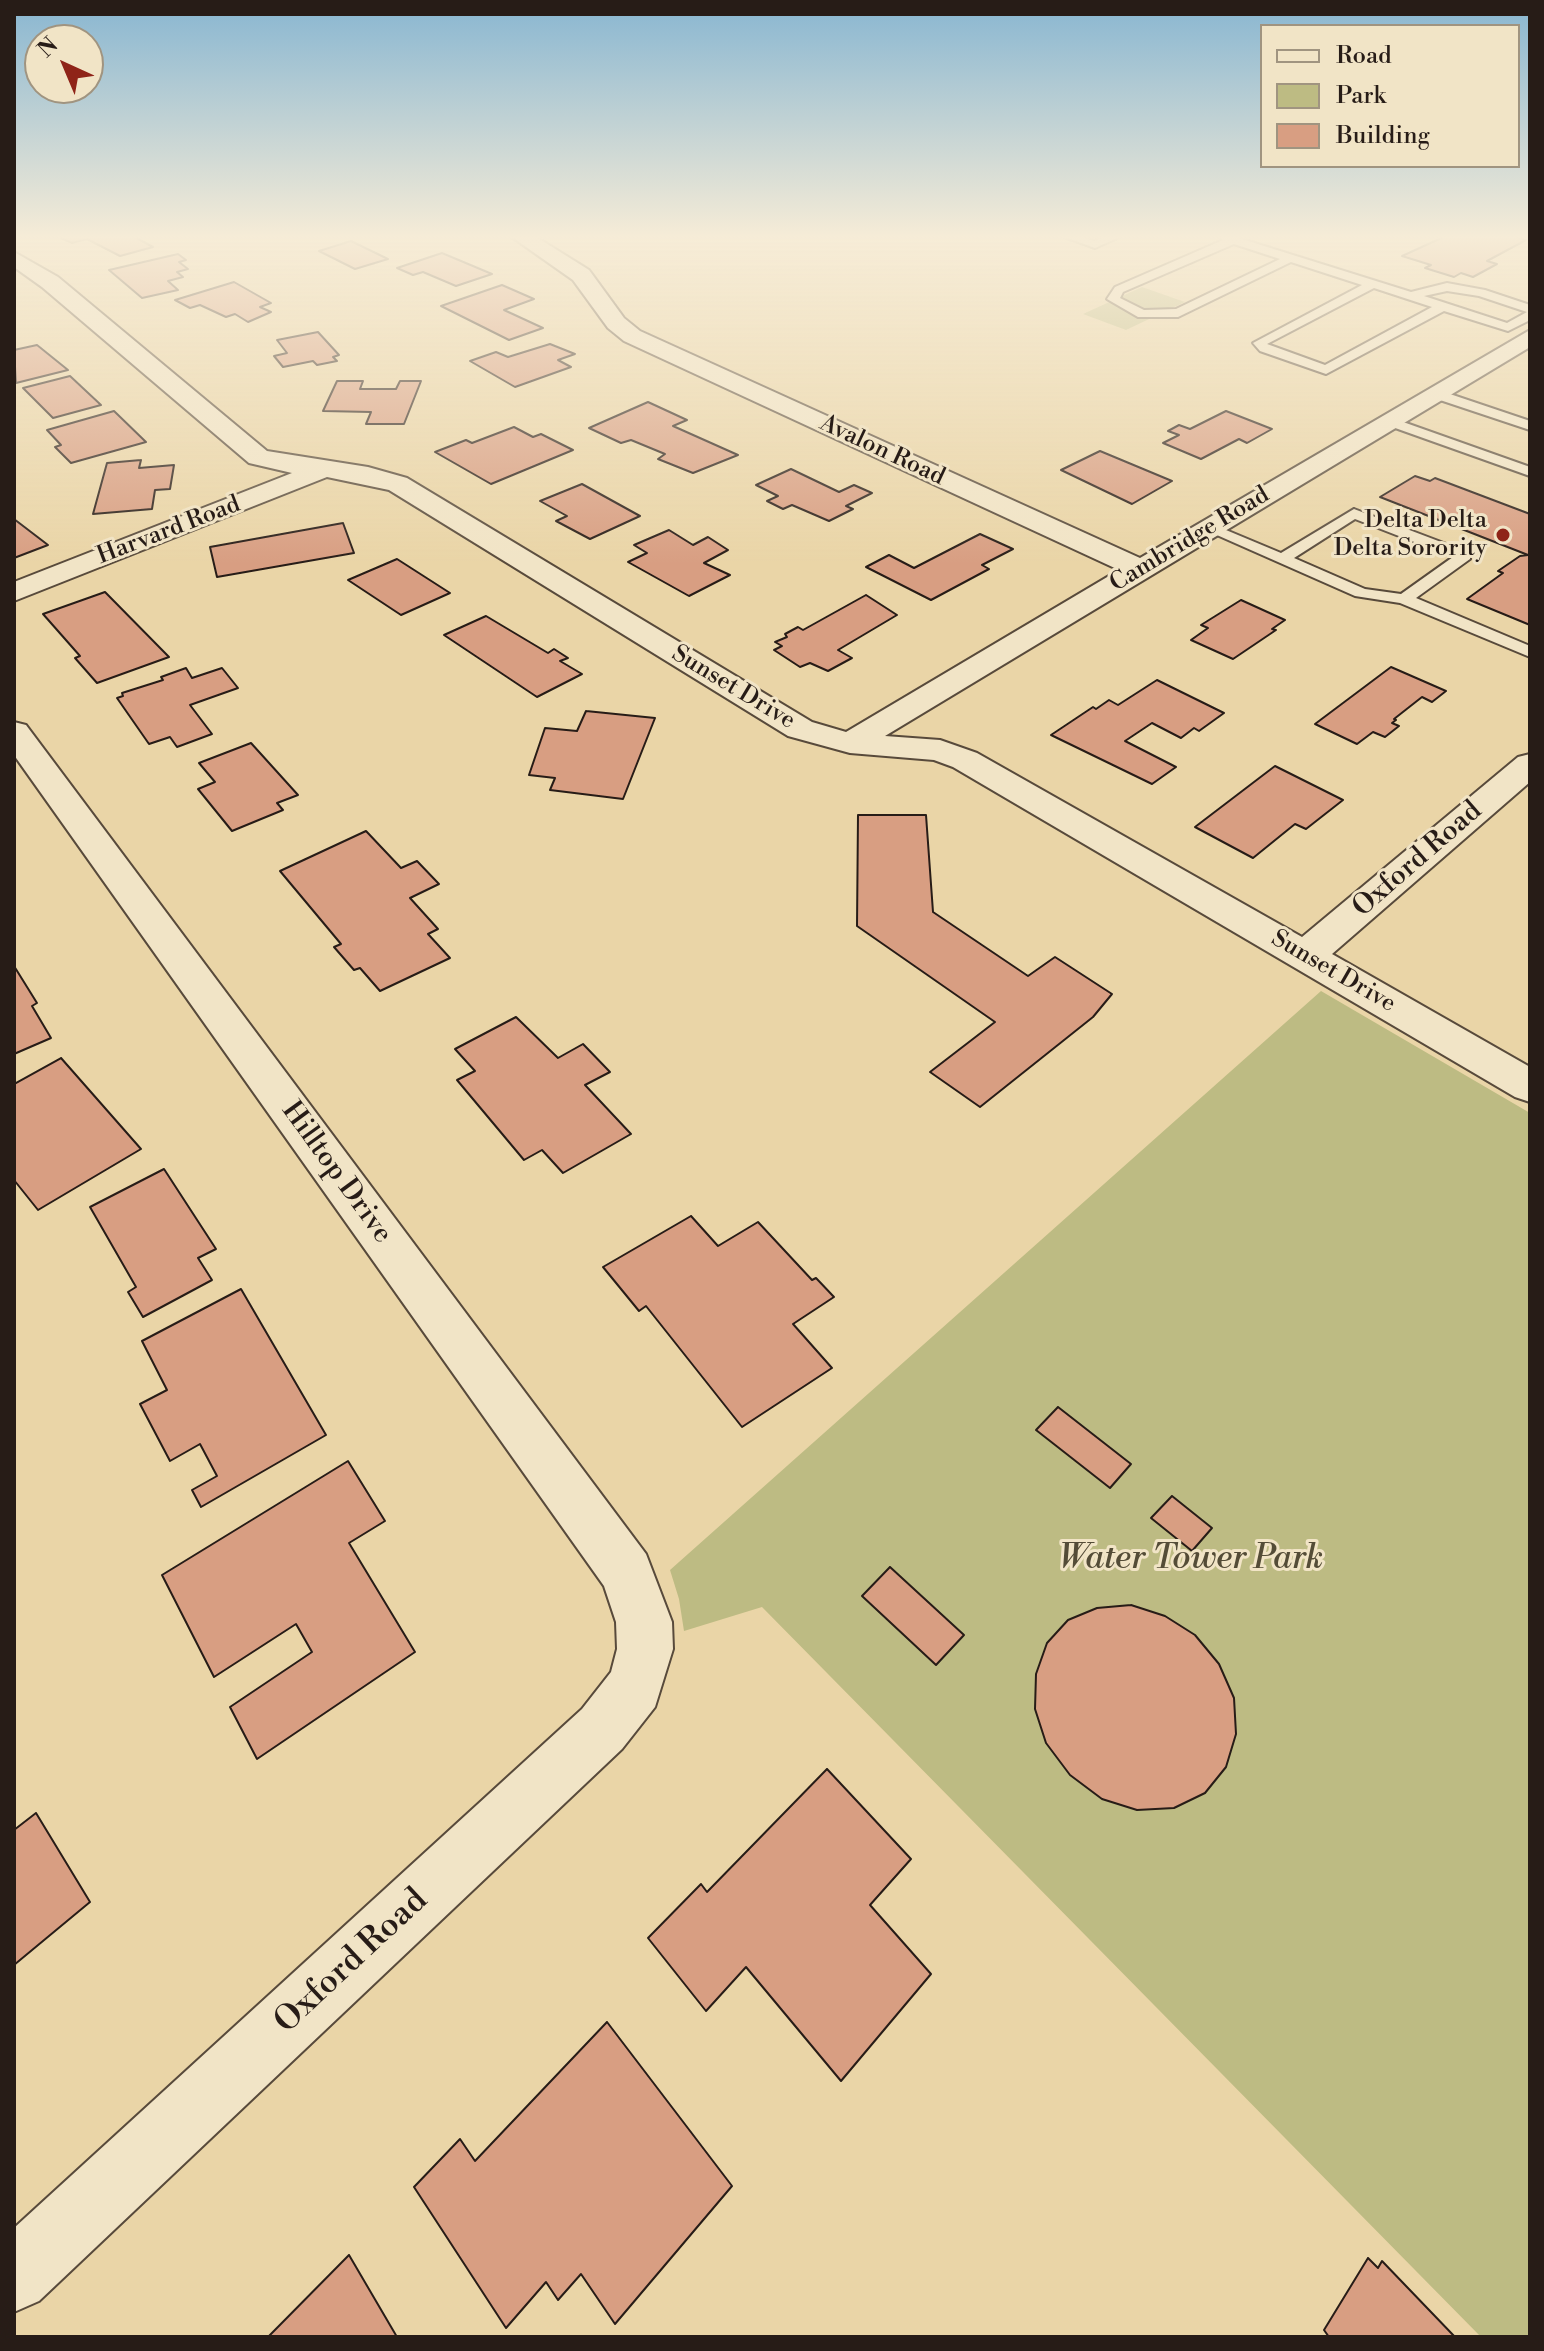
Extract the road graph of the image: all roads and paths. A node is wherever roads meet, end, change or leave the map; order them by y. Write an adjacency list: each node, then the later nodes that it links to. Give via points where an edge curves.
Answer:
1 (123, 345): 9 (street, Sunset Drive, via 247,451 271,462)
2 (650, 345): 13 (street, Avalon Road)
3 (1261, 345): 4 (lane, via 1326,370)
4 (1372, 345)
5 (1506, 345): 6 (street, Cambridge Road)
6 (1436, 394): 7 (street, Cambridge Road); 8 (lane)
7 (1389, 421): 10 (lane); 11 (street, Cambridge Road)
8 (1530, 426)
9 (324, 469): 14 (street, Harvard Road); 18 (street, Sunset Drive, via 398,484 778,717)
10 (1530, 472)
11 (1209, 528): 12 (lane); 13 (street, Cambridge Road)
12 (1282, 559): 15 (lane, via 1361,593); 15 (lane, via 1354,513 1464,556)
13 (1141, 569): 18 (street, Cambridge Road)
14 (14, 592)
15 (1404, 599): 16 (lane)
16 (1530, 652)
17 (14, 732): 22 (street, Hilltop Drive, via 627,1572)
18 (850, 743): 20 (street, Sunset Drive, via 918,746 965,760)
19 (1530, 764): 20 (street, Oxford Road)
20 (1305, 956): 21 (street, Sunset Drive)
21 (1530, 1086)
22 (644, 1622): 23 (street, Oxford Road, via 645,1649 635,1687 602,1729)
23 (14, 2276)

